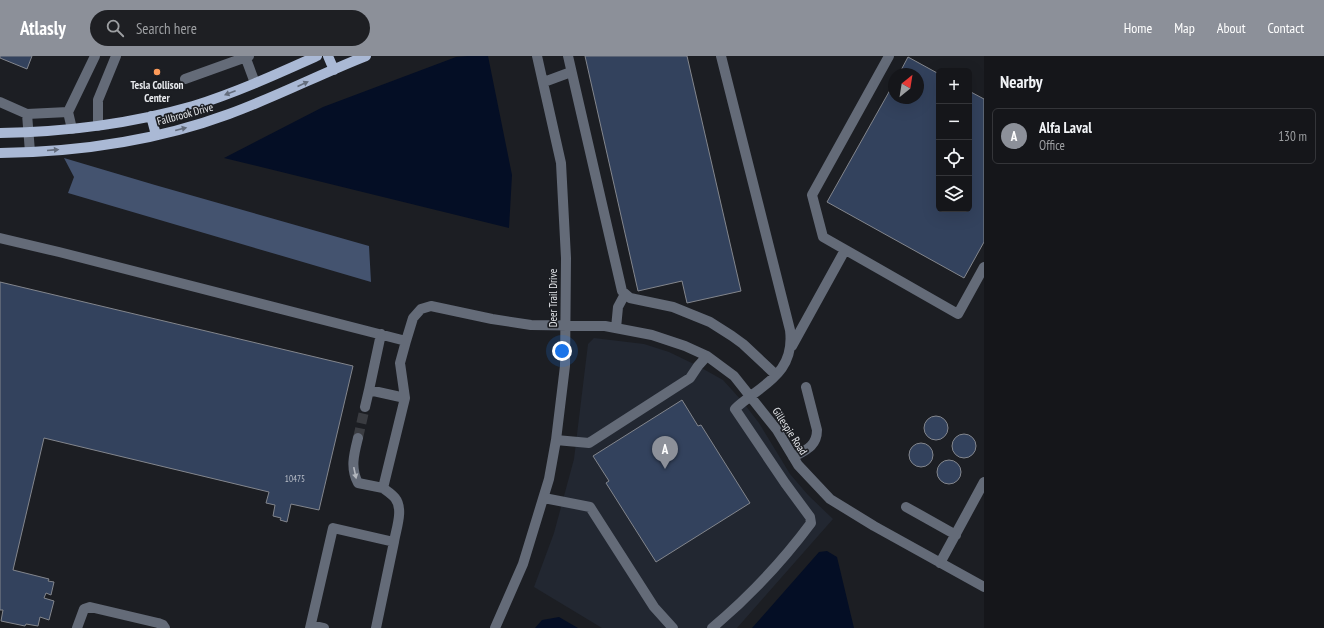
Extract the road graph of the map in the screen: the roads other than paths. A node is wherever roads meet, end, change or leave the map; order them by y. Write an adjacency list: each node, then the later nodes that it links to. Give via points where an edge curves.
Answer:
1 (95, 56): 17 (street)
2 (116, 56): 20 (street, via 98,100)
3 (247, 56): 13 (street); 15 (street)
4 (317, 56): 15 (main road, Fallbrook Drive)
5 (328, 56): 11 (main road)
6 (366, 56): 11 (main road, Fallbrook Drive)
7 (537, 56): 14 (street, Deer Trail Drive)
8 (568, 56): 12 (street)
9 (721, 56): 35 (street, via 790,330)
10 (889, 56): 28 (street, via 812,195 823,237)
11 (334, 70): 24 (main road, Fallbrook Drive, one-way to 11, via 230,114)
12 (571, 72): 14 (street); 30 (street, via 622,291)
13 (185, 79)
14 (544, 82): 31 (street, Deer Trail Drive, via 561,163 566,258)
15 (255, 83): 19 (main road, Fallbrook Drive, one-way to 19, via 192,106)
16 (0, 102): 18 (street)
17 (68, 112): 18 (street); 21 (street)
18 (27, 114): 22 (street)
19 (151, 116): 20 (main road, Fallbrook Drive); 24 (main road)
20 (98, 126): 21 (main road, Fallbrook Drive)
21 (72, 129): 22 (main road, Fallbrook Drive)
22 (29, 132): 23 (main road, Fallbrook Drive); 25 (street)
23 (0, 133)
24 (156, 135): 25 (main road, Fallbrook Drive, one-way to 24, via 89,147)
25 (30, 152): 26 (main road, Fallbrook Drive)
26 (0, 153)
27 (0, 238): 33 (street)
28 (845, 250): 29 (street, via 958,314); 35 (street)
29 (984, 267)
30 (625, 294): 32 (street, via 618,307); 37 (street, via 630,298 673,307 710,322 743,344)
31 (565, 326): 32 (street, Gillespie Road); 34 (street, Gillespie Road, via 531,325 431,306 421,309 413,318); 44 (street, Deer Trail Drive, via 565,366)
32 (616, 328): 36 (street, Gillespie Road, via 652,335)
33 (381, 334): 34 (street); 39 (street)
34 (406, 340): 41 (street, Gillespie Road, via 400,363)
35 (791, 348): 37 (street, via 785,365)
36 (707, 356): 40 (street, Gillespie Road, via 734,376); 44 (street, via 690,378 590,443)
37 (776, 375): 40 (street)
38 (806, 387): 45 (street, via 817,435 811,446)
39 (369, 390): 41 (street); 42 (street)
40 (751, 396): 45 (street, Gillespie Road, via 777,430); 61 (street, via 735,409 811,522 772,570 736,608)
41 (405, 398): 47 (street)
42 (365, 407)
43 (358, 438): 47 (street, one-way to 47, via 353,460 354,475 358,483)
44 (556, 440): 48 (street, Deer Trail Drive, via 550,479)
45 (793, 457): 52 (street, Gillespie Road, via 830,499)
46 (984, 482): 50 (street)
47 (383, 488): 51 (street, via 399,505)
48 (544, 498): 59 (street, Deer Trail Drive, via 523,564); 60 (street, via 590,507 654,607)
49 (906, 507): 50 (street)
50 (956, 535): 52 (street)
51 (394, 542): 54 (street, via 333,528); 58 (street)
52 (940, 563): 53 (street, Gillespie Road)
53 (984, 587)
54 (311, 626): 57 (street)
55 (77, 628): 56 (street, via 84,609 90,607 158,623)
56 (164, 628)
57 (324, 628)
58 (376, 628)
59 (495, 628)
60 (673, 628)
61 (712, 628)

